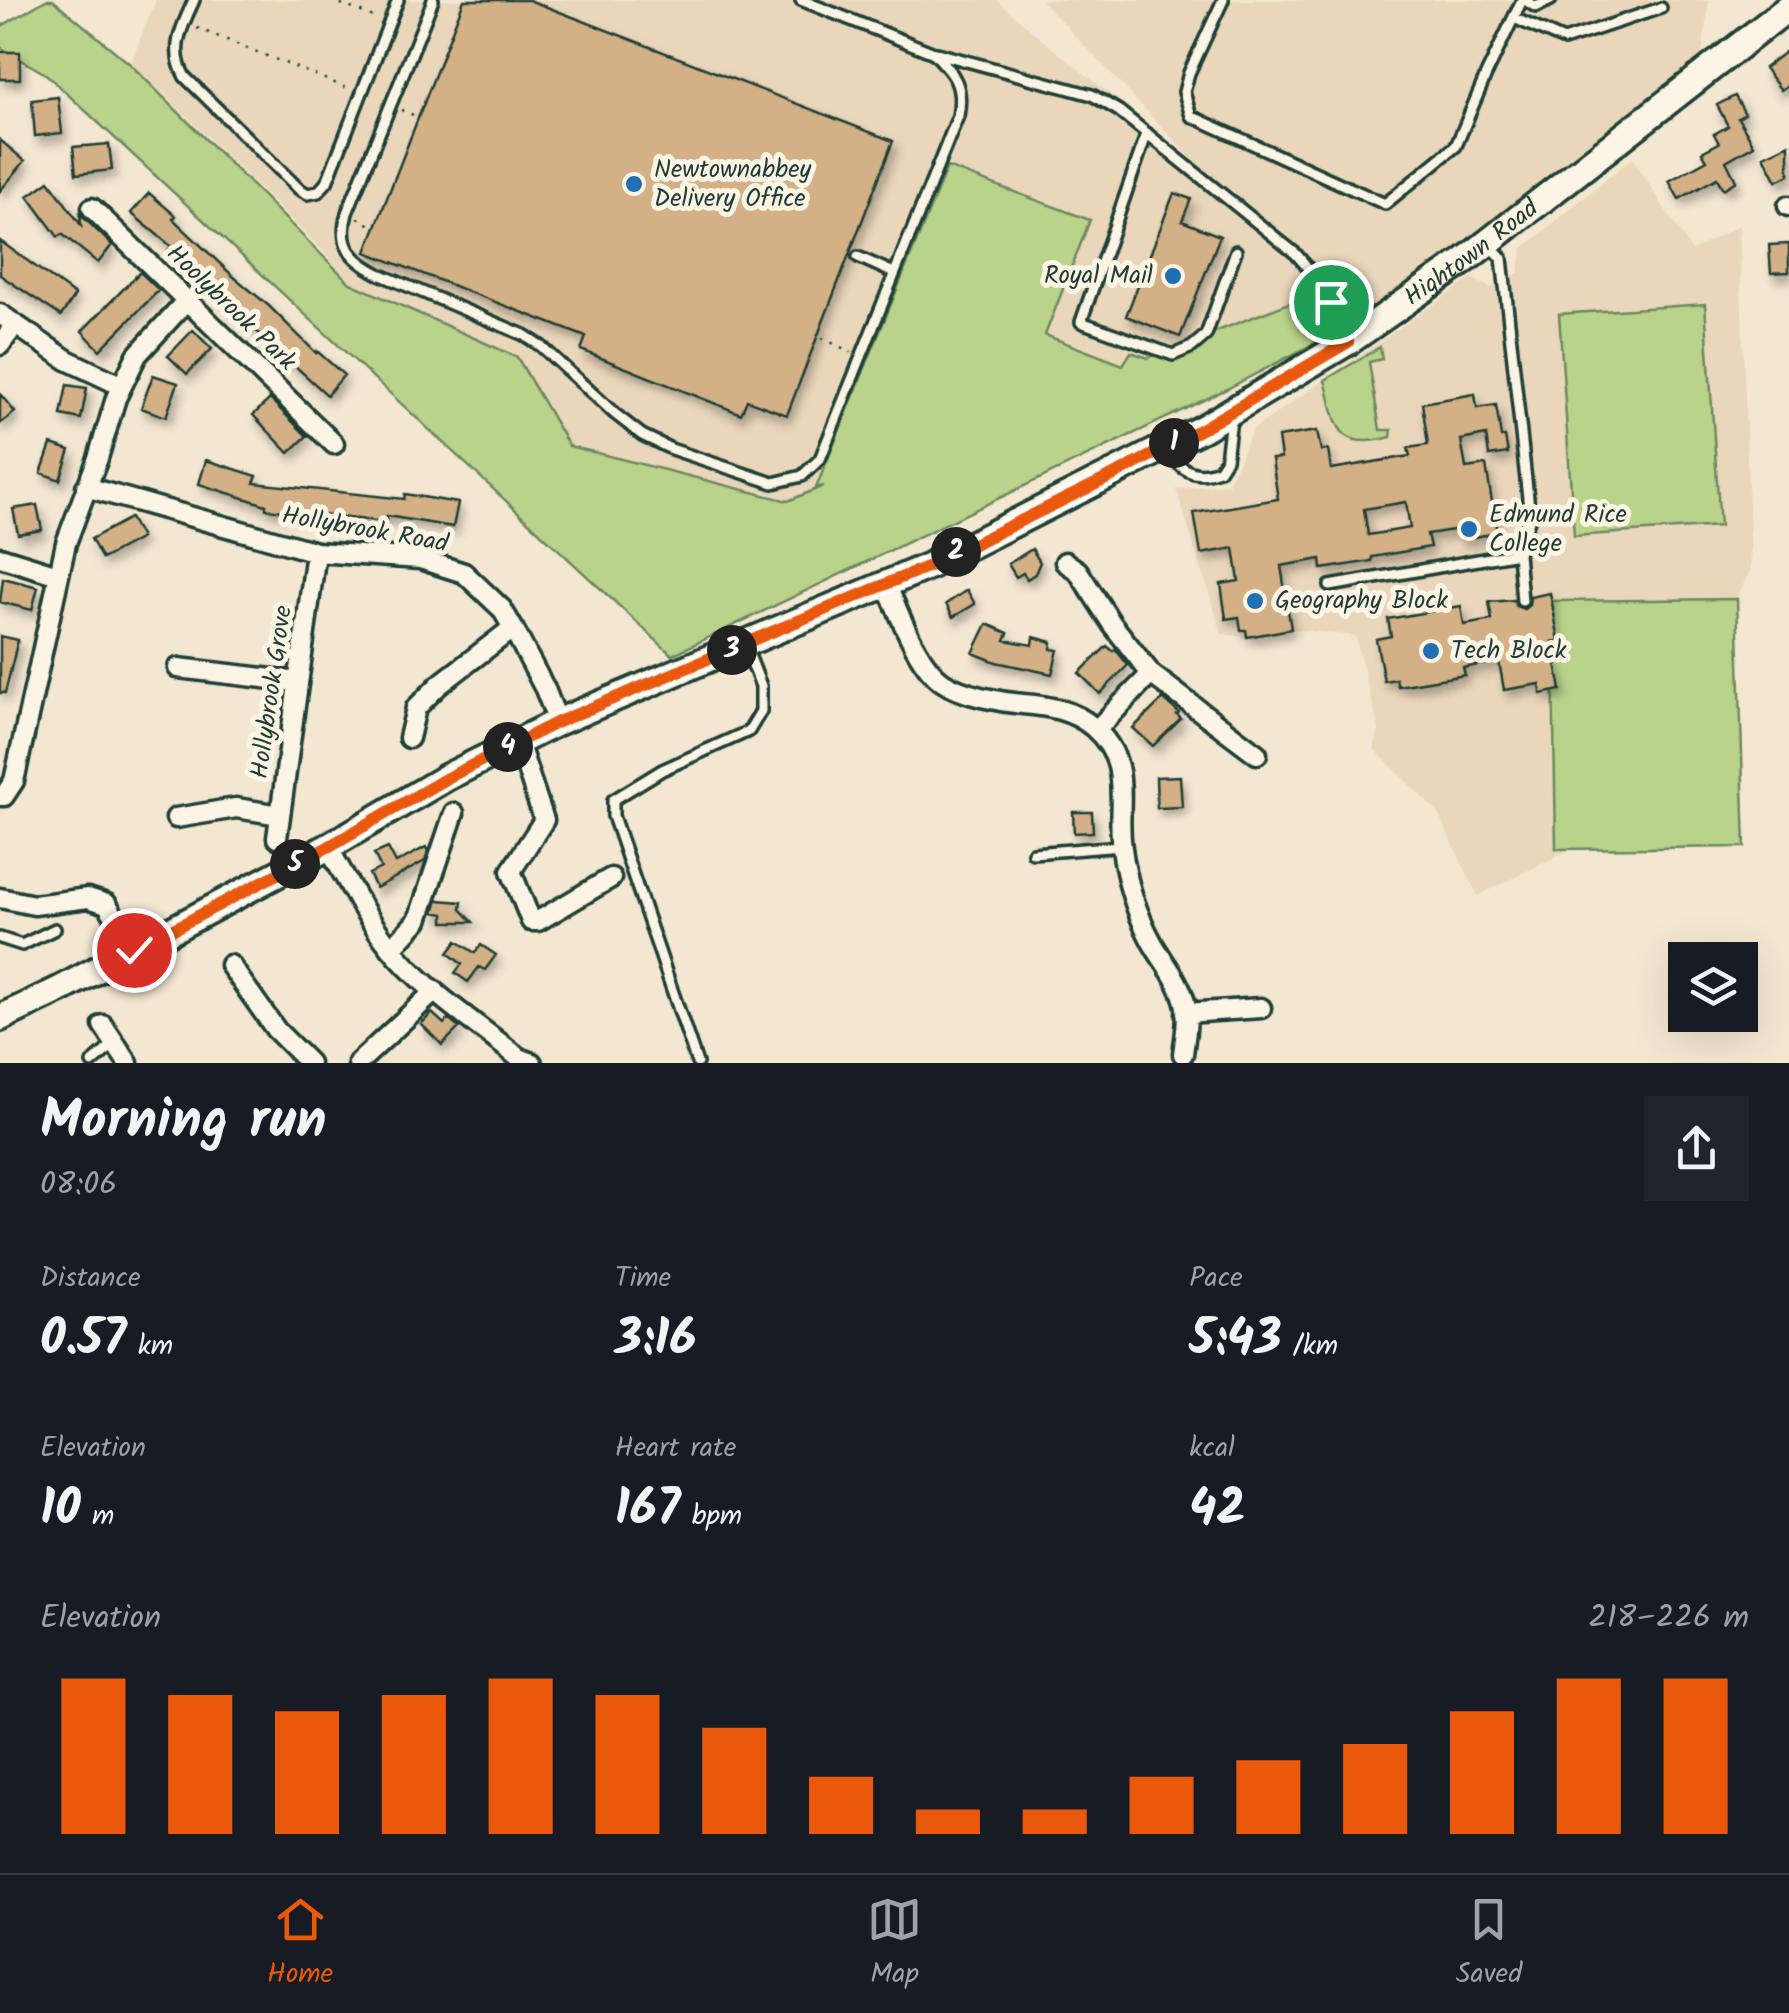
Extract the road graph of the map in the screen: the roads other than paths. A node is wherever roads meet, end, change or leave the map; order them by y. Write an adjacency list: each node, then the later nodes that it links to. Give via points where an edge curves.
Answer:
1 (194, 0): 2 (lane, via 176,52 185,77 308,194 326,182)
2 (398, 0)
3 (433, 0): 17 (lane, via 347,213 350,252 379,274 524,335 642,435 773,483 802,476 820,459)
4 (801, 0): 11 (lane)
5 (1223, 0): 10 (lane, via 1184,92 1191,116 1385,204 1456,146)
6 (1523, 0): 7 (lane, via 1536,6); 10 (lane)
7 (1551, 0)
8 (1789, 7): 14 (main road, Hightown Road)
9 (1661, 8): 10 (lane, via 1564,40)
10 (1514, 18)
11 (934, 52): 12 (lane, via 1092,95); 17 (lane, via 958,83 958,116)
12 (1147, 133): 15 (lane, via 1080,322 1172,355 1192,347 1206,335); 20 (lane, via 1296,254 1331,302)
13 (92, 208): 18 (street, Hoolybrook Park)
14 (1488, 242): 20 (main road, Hightown Road); 28 (lane, via 1502,258 1530,517)
15 (1236, 251)
16 (858, 257): 17 (lane)
17 (894, 273)
18 (187, 300): 22 (street, via 137,355); 24 (street, Hoolybrook Park)
19 (7, 320): 21 (street); 22 (street)
20 (1348, 342): 23 (main road, Hightown Road)
21 (0, 345)
22 (122, 386): 26 (street)
23 (1232, 411): 25 (main road, Hightown Road); 25 (lane, via 1219,470 1187,472)
24 (334, 444)
25 (1166, 448): 32 (main road, Hightown Road)
26 (86, 487): 27 (street, Hollybrook Road); 31 (street)
27 (316, 552): 35 (street, Hollybrook Road, via 420,560 464,573); 39 (street, Hollybrook Grove)
28 (1518, 553): 33 (lane); 34 (lane)
29 (0, 557): 31 (street)
30 (1065, 562): 38 (street)
31 (58, 575): 45 (street, via 14,781)
32 (886, 584): 36 (main road, Hightown Road); 41 (street, via 918,653 942,682 995,702 1048,706)
33 (1330, 586)
34 (1522, 601)
35 (514, 628): 40 (street, Hollybrook Road); 42 (street, via 416,708)
36 (745, 645): 40 (main road, Hightown Road); 72 (lane, via 762,686 762,711 749,731 613,800)
37 (178, 668): 39 (street)
38 (1151, 674): 41 (street); 44 (street)
39 (298, 682): 47 (street, Hollybrook Grove)
40 (558, 722): 43 (main road, Hightown Road)
41 (1096, 730): 50 (street, via 1120,773)
42 (409, 738)
43 (518, 742): 51 (main road, Hightown Road); 53 (street, via 544,820 510,871 531,921)
44 (1257, 754)
45 (0, 796)
46 (454, 813): 57 (street, via 418,920)
47 (280, 815): 48 (street, via 236,808); 49 (street, Hollybrook Grove)
48 (176, 818)
49 (278, 838)
50 (1121, 846): 52 (lane); 62 (street, via 1139,915 1176,978)
51 (328, 847): 57 (street); 58 (main road, Hightown Road)
52 (1032, 853)
53 (611, 878)
54 (0, 898): 58 (street, via 34,905 88,898 107,904)
55 (55, 928): 56 (lane, via 22,944)
56 (0, 938)
57 (391, 949): 60 (street)
58 (134, 950): 63 (main road, Hightown Road)
59 (230, 965): 70 (street, via 276,1030)
60 (436, 991): 67 (street); 71 (street)
61 (1261, 1008): 62 (street)
62 (1186, 1013): 66 (street)
63 (0, 1018)
64 (102, 1025): 65 (street)
65 (114, 1043): 68 (lane); 69 (street)
66 (1183, 1054)
67 (522, 1062)
68 (92, 1063)
69 (128, 1063)
70 (310, 1063)
71 (358, 1063)
72 (696, 1063)

